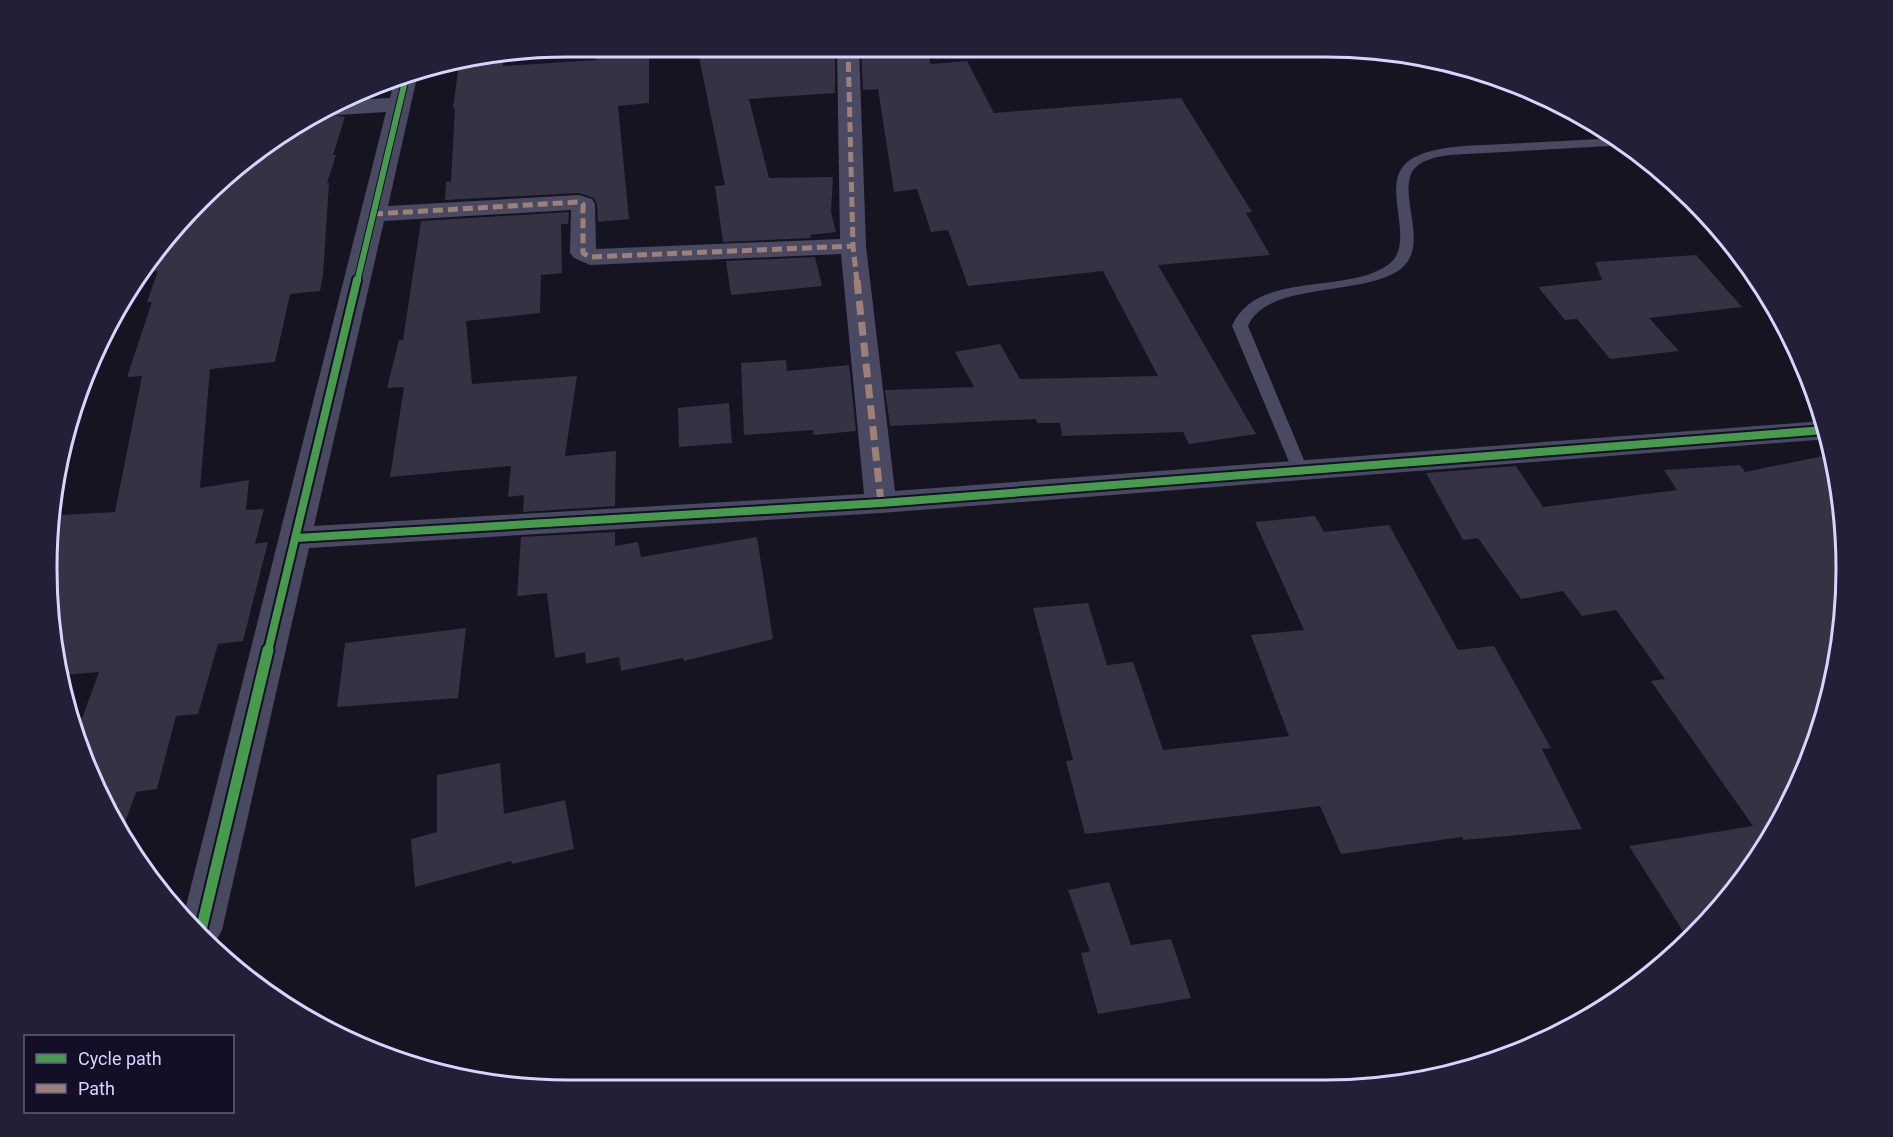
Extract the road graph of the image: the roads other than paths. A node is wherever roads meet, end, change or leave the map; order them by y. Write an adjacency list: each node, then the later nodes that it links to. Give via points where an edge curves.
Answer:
1 (848, 57): 7 (street)
2 (404, 84): 3 (street)
3 (399, 104): 4 (street); 6 (street)
4 (348, 107)
5 (1609, 143): 9 (lane, via 1449,151 1425,157 1410,166 1404,178 1407,237 1395,267 1377,275 1288,294 1247,312 1240,326)
6 (373, 214): 7 (street, via 579,202 583,204 584,253 590,257); 11 (street)
7 (853, 246): 10 (street)
8 (1817, 431): 9 (street)
9 (1300, 472): 10 (street)
10 (881, 503): 11 (street)
11 (296, 538): 12 (street)
12 (202, 925)

